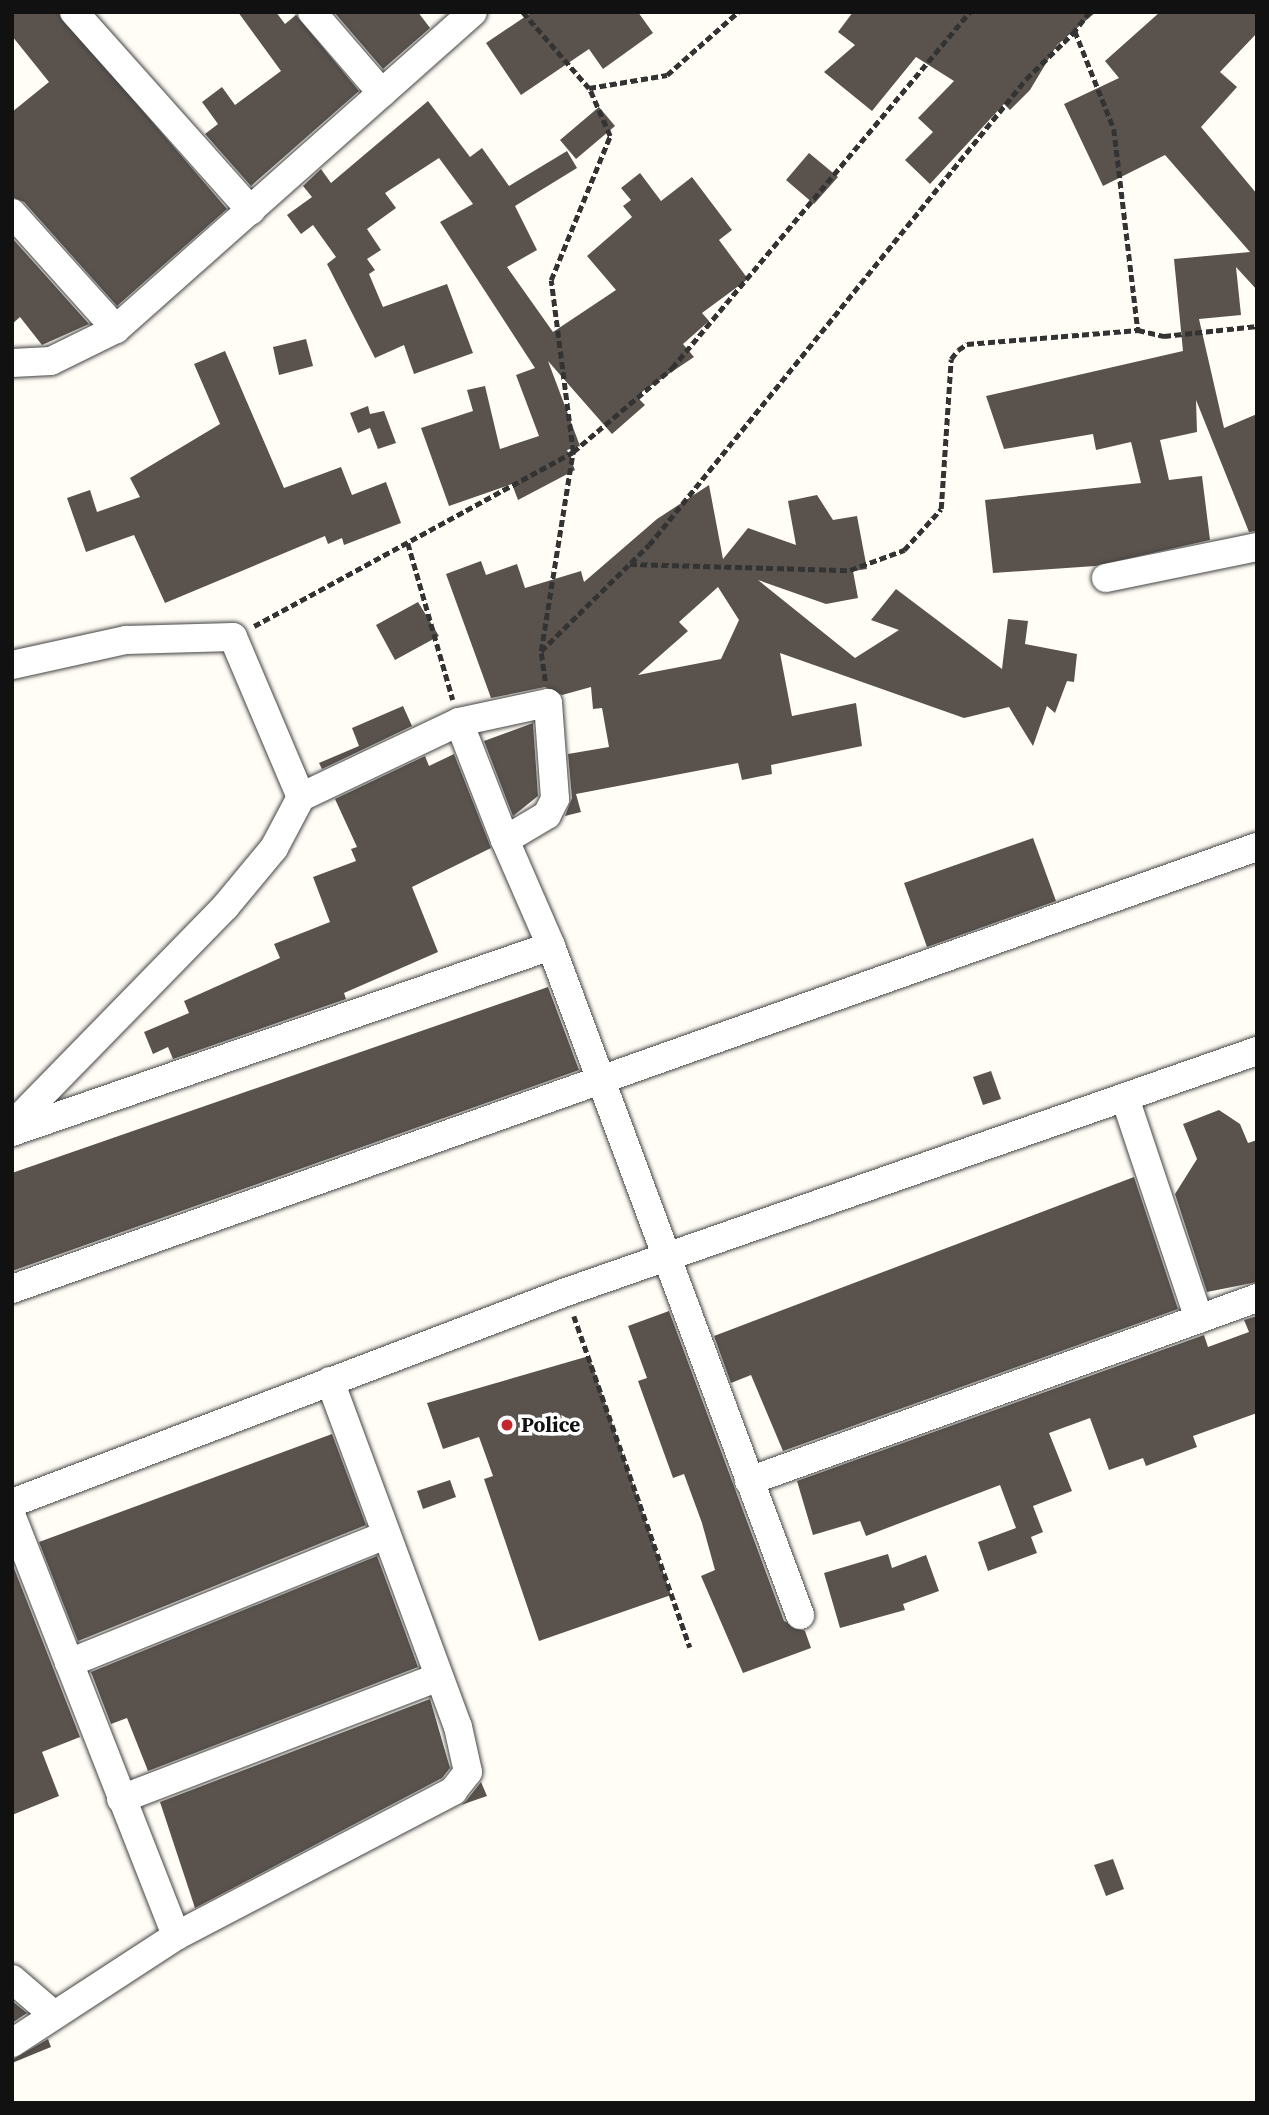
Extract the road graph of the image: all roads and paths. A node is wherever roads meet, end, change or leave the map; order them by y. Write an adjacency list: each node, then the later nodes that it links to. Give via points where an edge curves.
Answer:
1 (74, 12): 11 (street)
2 (312, 12): 10 (street)
3 (473, 12): 10 (street)
4 (523, 12): 9 (path)
5 (737, 12): 9 (path, via 667,75)
6 (970, 12): 17 (path, via 672,368)
7 (1090, 12): 8 (path)
8 (1075, 31): 15 (path, via 1114,129); 20 (path, via 1026,79)
9 (589, 88): 17 (path, via 611,136 551,280)
10 (382, 93): 11 (street)
11 (251, 211): 14 (street)
12 (12, 213): 14 (street)
13 (1257, 326): 15 (path, via 1164,336)
14 (116, 329): 16 (street, via 51,361)
15 (1138, 330): 20 (path, via 967,344 958,350 951,359 940,509 904,550 850,570)
16 (12, 363)
17 (573, 452): 18 (path); 23 (path)
18 (408, 543): 22 (path); 26 (path)
19 (1257, 547): 21 (street)
20 (630, 564): 23 (path)
21 (1106, 578)
22 (233, 637): 24 (street, via 126,640); 27 (street)
23 (541, 651): 25 (path)
24 (12, 665)
25 (548, 703): 26 (street); 28 (street, via 555,799 547,815)
26 (459, 722): 27 (street); 28 (street)
27 (301, 797): 34 (street, via 274,848 225,907)
28 (505, 840): 30 (street)
29 (1257, 847): 32 (street)
30 (551, 946): 32 (street); 35 (street)
31 (1257, 1051): 33 (street)
32 (604, 1081): 36 (street); 37 (street)
33 (1125, 1098): 36 (street); 40 (street)
34 (12, 1125)
35 (12, 1132)
36 (667, 1257): 38 (street); 42 (street)
37 (12, 1289)
38 (566, 1292): 41 (street); 47 (path)
39 (1257, 1298): 40 (street)
40 (1199, 1318): 42 (street)
41 (330, 1381): 43 (street); 45 (street)
42 (749, 1480): 46 (street)
43 (12, 1503)
44 (12, 1517): 48 (street)
45 (386, 1535): 48 (street); 49 (street)
46 (800, 1615)
47 (690, 1647)
48 (69, 1662): 50 (street)
49 (437, 1678): 50 (street); 51 (street, via 467,1755 463,1782)
50 (121, 1799): 51 (street)
51 (176, 1936): 53 (street)
52 (12, 1979): 53 (street)
53 (53, 2014): 54 (street)
54 (12, 2043)

